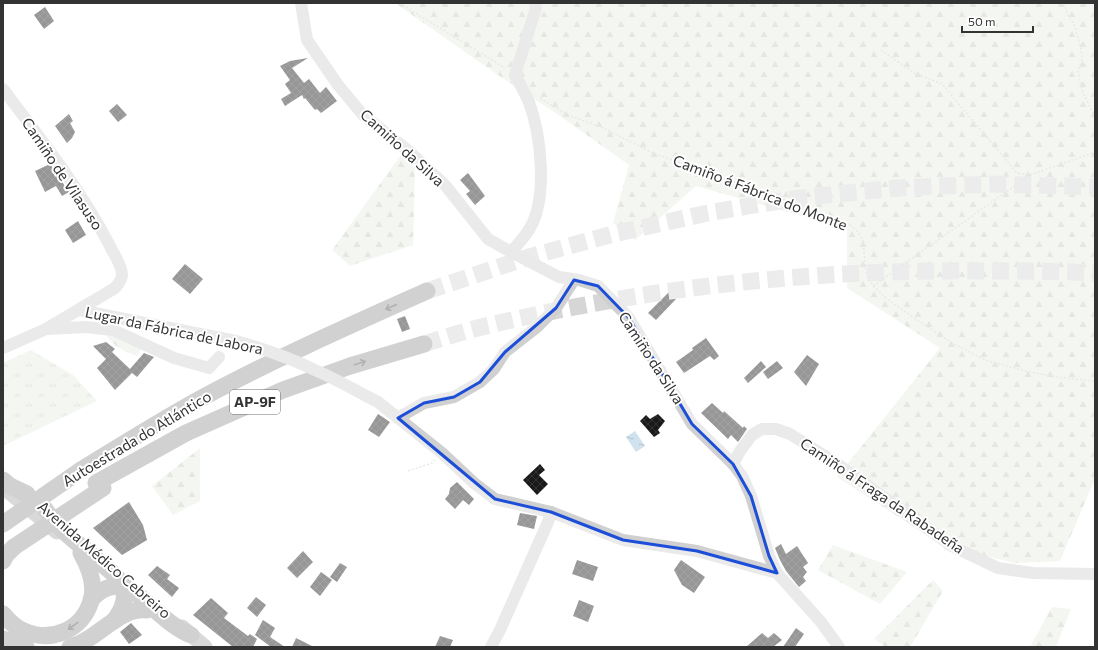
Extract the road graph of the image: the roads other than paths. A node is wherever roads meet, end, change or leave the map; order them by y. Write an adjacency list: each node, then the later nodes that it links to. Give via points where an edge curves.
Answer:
1 (301, 3): 4 (street, Camiño da Silva, via 307,40 338,85 363,115 410,152 445,185 488,239)
2 (535, 3): 4 (street, via 536,8 515,75 529,102 538,140 541,176 538,204 530,228)
3 (3, 89): 7 (street, Camiño de Vilasuso, via 62,168 100,226 119,265 122,275 115,288)
4 (511, 252): 5 (street, Camiño da Silva, via 559,277)
5 (574, 280): 12 (street, via 556,308 505,352 494,369 480,382 454,397 424,403); 13 (street, Camiño da Silva, via 598,286 628,318 692,424)
6 (427, 291): 14 (highway, Autoestrada do Atlántico / AP-9F, one-way to 14, via 258,369)
7 (79, 310): 8 (street, Lugar da Fábrica de Labora); 12 (street, Lugar da Fábrica de Labora, bridge, via 236,341 268,351 303,364 378,402)
8 (46, 329): 10 (street, Lugar da Fábrica de Labora); 11 (street, via 86,327 113,330 174,358 209,368)
9 (424, 344): 23 (highway, AP-9F, one-way to 9, bridge, via 99,486 283,390 350,366)
10 (3, 348)
11 (219, 357)
12 (398, 418): 20 (street, Lugar da Fábrica de Labora, via 495,499)
13 (733, 464): 26 (street, Camiño da Silva, via 751,496 769,556); 27 (street, Camiño á Fraga da Rabadeña, via 752,435 762,429 776,429 790,434 836,463 952,546 998,568)
14 (77, 468): 21 (highway); 22 (highway, Autoestrada do Atlántico / AP-9F, bridge)
15 (3, 473): 18 (main road, Avenida Médico Cebreiro)
16 (3, 480): 18 (highway)
17 (3, 486): 24 (main road, Avenida Médico Cebreiro)
18 (27, 494): 19 (main road, Avenida Médico Cebreiro)
19 (45, 509): 28 (highway, via 51,519 118,579); 34 (main road, Avenida Médico Cebreiro)
20 (551, 512): 26 (street, Lugar da Fábrica de Labora, via 623,540 697,551); 38 (street)
21 (3, 514)
22 (3, 524)
23 (8, 545): 25 (highway)
24 (82, 553): 28 (main road, Avenida Médico Cebreiro); 29 (highway, via 90,571)
25 (3, 561)
26 (777, 573): 39 (street, Camiño da Silva, via 821,622)
27 (1095, 574)
28 (123, 587): 29 (highway, via 113,586 104,589); 30 (main road, Avenida Médico Cebreiro); 32 (highway, via 124,604); 34 (highway, via 132,590)
29 (91, 600): 31 (highway, one-way to 31, via 77,624 63,633 36,635 23,631 10,623)
30 (147, 610): 32 (highway, via 134,610); 34 (main road, Avenida Médico Cebreiro)
31 (3, 614)
32 (114, 621): 36 (highway)
33 (3, 639): 35 (highway)
34 (192, 641): 37 (main road, Avenida Médico Cebreiro)
35 (26, 647)
36 (70, 647)
37 (205, 647)
38 (491, 647)
39 (839, 647)

